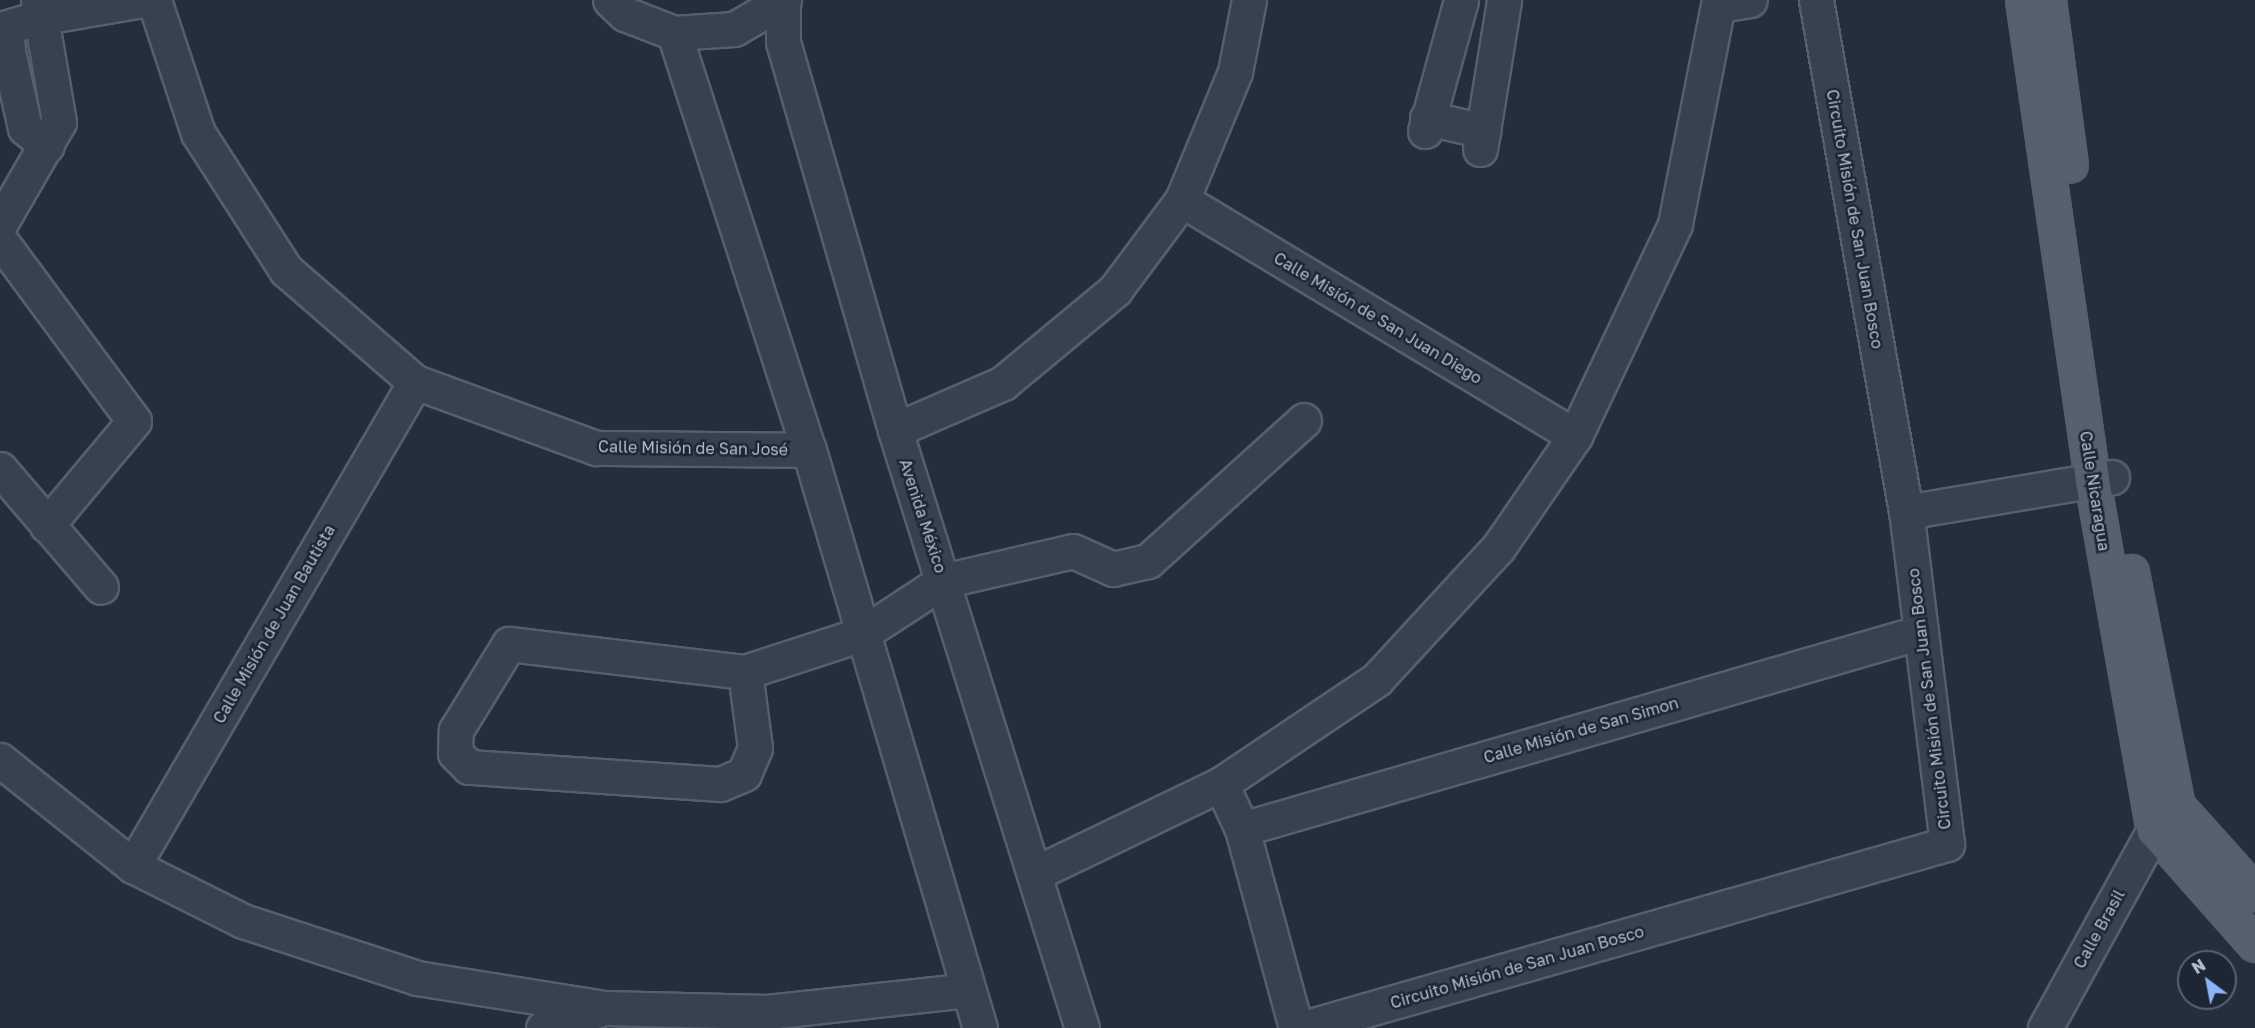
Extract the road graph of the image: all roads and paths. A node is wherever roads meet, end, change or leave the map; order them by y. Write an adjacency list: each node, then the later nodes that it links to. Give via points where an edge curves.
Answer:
1 (142, 0): 12 (street)
2 (154, 0): 19 (street, Calle Misión de San José, via 198,134 286,270)
3 (610, 0): 14 (street, via 625,14)
4 (784, 0): 14 (street, via 734,29); 21 (street, Avenida México, via 783,42)
5 (1249, 0): 16 (street, via 1235,72)
6 (1461, 0): 7 (street, via 1426,124 1482,140)
7 (1503, 0)
8 (1816, 0): 26 (street, Circuito Misión de San Juan Bosco)
9 (2023, 0): 25 (main road, Calle Nicaragua)
10 (2048, 0): 25 (main road, Calle Nicaragua)
11 (1729, 2): 22 (street, via 1675,224)
12 (38, 9): 13 (street); 15 (street, via 59,122)
13 (3, 28): 15 (street, via 25,128)
14 (674, 33): 23 (street)
15 (47, 146): 17 (street)
16 (1182, 200): 21 (street, via 1115,290 1003,383); 22 (street, Calle Misión de San Juan Diego)
17 (0, 224)
18 (0, 240): 27 (street, via 134,421)
19 (416, 382): 23 (street, Calle Misión de San José, via 596,448); 38 (street, Calle Misión de Juan Bautista)
20 (1304, 420): 28 (street, via 1149,561 1113,569 1073,551)
21 (895, 429): 28 (street, Avenida México)
22 (1575, 436): 34 (street, via 1498,549 1377,679)
23 (809, 450): 31 (street)
24 (0, 469): 27 (street)
25 (2102, 479): 26 (street); 35 (main road, Calle Nicaragua); 37 (main road, Calle Nicaragua)
26 (1906, 512): 30 (street, Circuito Misión de San Juan Bosco)
27 (47, 525): 29 (street)
28 (943, 581): 31 (street); 39 (street, Avenida México)
29 (101, 587)
30 (1921, 632): 36 (street, Calle Misión de San Simon); 49 (street, Circuito Misión de San Juan Bosco, via 1947,844)
31 (862, 634): 32 (street); 42 (street)
32 (745, 672): 32 (street, via 755,748 744,774 720,784 469,767 455,753 456,730 509,644)
33 (0, 760): 38 (street)
34 (1221, 784): 36 (street); 39 (street)
35 (2177, 806): 37 (main road); 40 (main road)
36 (1242, 829): 48 (street)
37 (2154, 830): 41 (main road); 50 (street, Calle Brasil)
38 (133, 866): 43 (street, via 243,921 417,978)
39 (1034, 874): 47 (street, Avenida México)
40 (2255, 892)
41 (2255, 944)
42 (968, 990): 44 (street); 46 (street)
43 (605, 1008): 44 (street); 45 (street)
44 (769, 1020)
45 (543, 1028)
46 (980, 1028)
47 (1082, 1028)
48 (1296, 1028)
49 (1303, 1028)
50 (2045, 1028)

